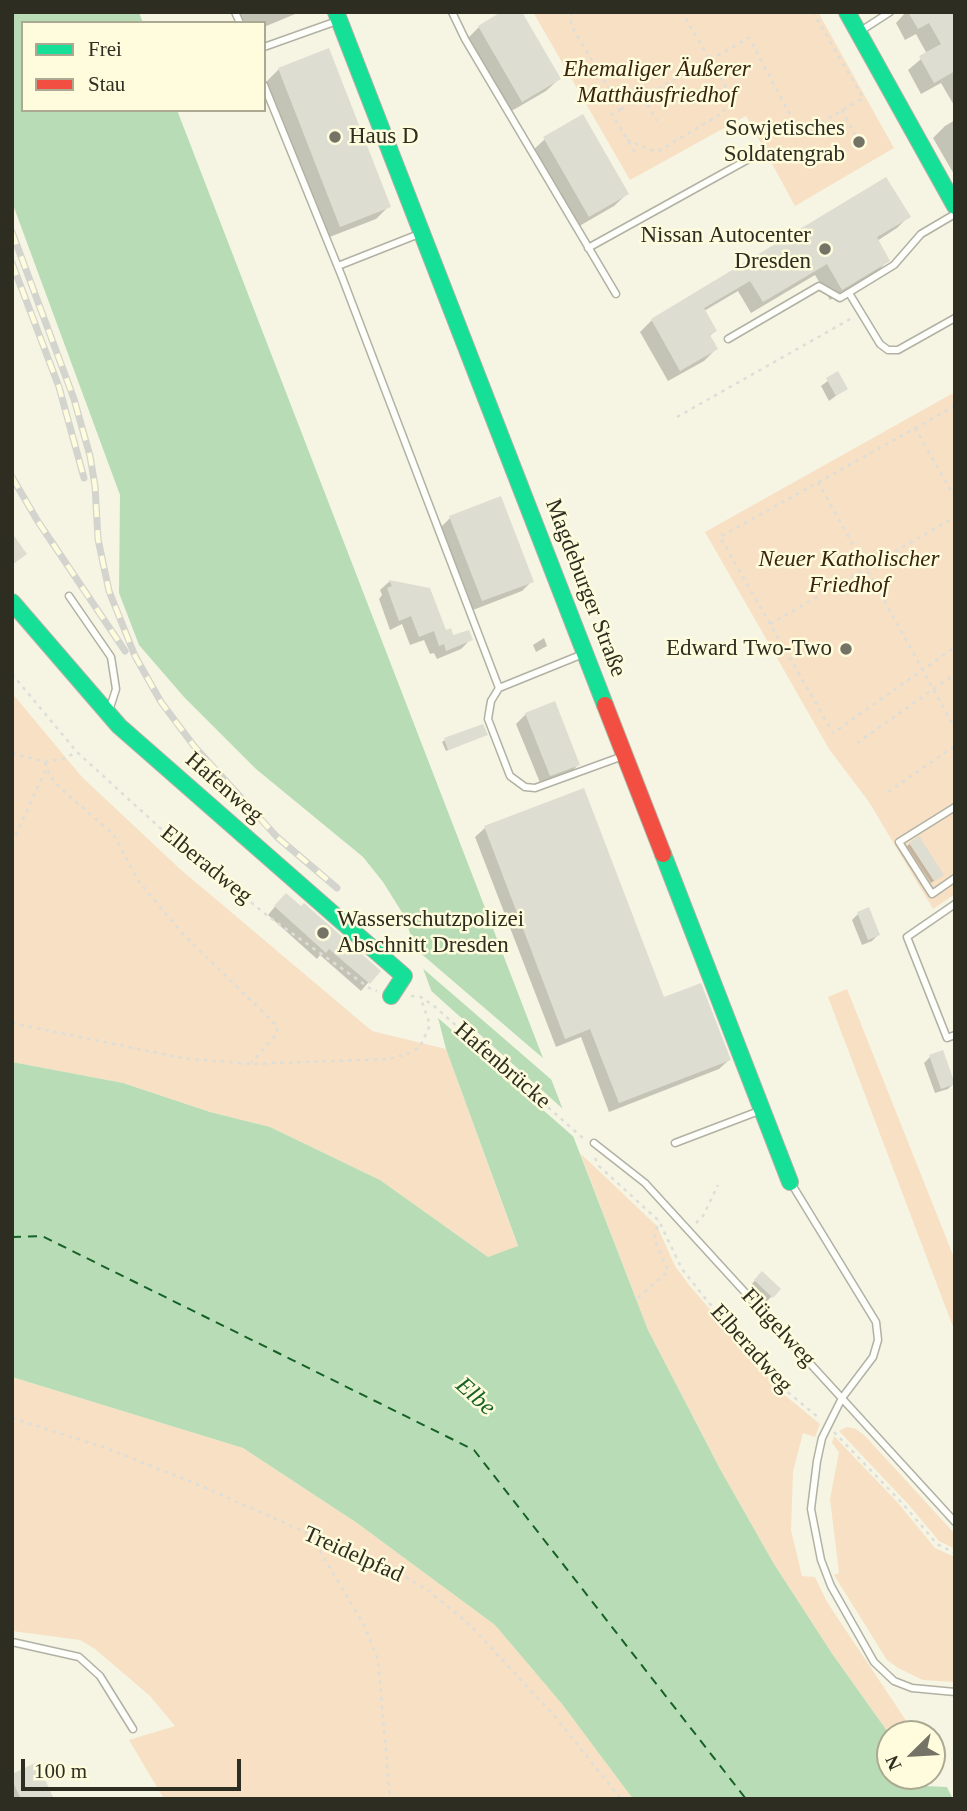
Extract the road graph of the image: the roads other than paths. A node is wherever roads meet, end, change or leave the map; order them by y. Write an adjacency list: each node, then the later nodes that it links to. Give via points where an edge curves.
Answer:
1 (452, 12): 12 (lane)
2 (847, 12): 5 (street)
3 (890, 12): 5 (lane)
4 (337, 16): 6 (lane); 11 (street, Magdeburger Straße)
5 (858, 32): 9 (street)
6 (266, 46)
7 (266, 90): 13 (lane)
8 (756, 155): 12 (lane)
9 (955, 206)
10 (955, 214): 14 (lane, via 921,234 894,265)
11 (421, 233): 13 (lane); 20 (street, Magdeburger Straße)
12 (588, 248): 15 (lane)
13 (338, 266): 21 (lane)
14 (849, 293): 16 (lane, via 888,350 898,350); 17 (lane, via 840,298 819,286)
15 (616, 294)
16 (955, 318)
17 (728, 339)
18 (69, 596): 22 (lane, via 111,657 116,689)
19 (12, 602): 22 (street, Hafenweg)
20 (585, 653): 21 (lane); 23 (street, Magdeburger Straße)
21 (499, 688): 23 (lane, via 488,719 510,776 518,784 544,786)
22 (108, 713): 27 (street, Hafenweg, via 404,976)
23 (625, 755): 29 (street, Magdeburger Straße)
24 (955, 807): 25 (lane, via 900,842 932,894)
25 (955, 878)
26 (955, 904): 28 (lane, via 907,937 947,1038)
27 (391, 996)
28 (955, 1035)
29 (761, 1111): 30 (lane); 32 (street, Magdeburger Straße)
30 (675, 1143)
31 (592, 1145): 33 (lane, Flügelweg, via 645,1183)
32 (790, 1181): 33 (lane, via 876,1322 878,1340 873,1357)
33 (842, 1398): 34 (lane, Flügelweg); 36 (lane, via 822,1438 817,1461 811,1509 821,1560 874,1662 894,1681 912,1688)
34 (955, 1522)
35 (12, 1642): 37 (lane, via 79,1657 100,1676)
36 (955, 1692)
37 (133, 1730)

